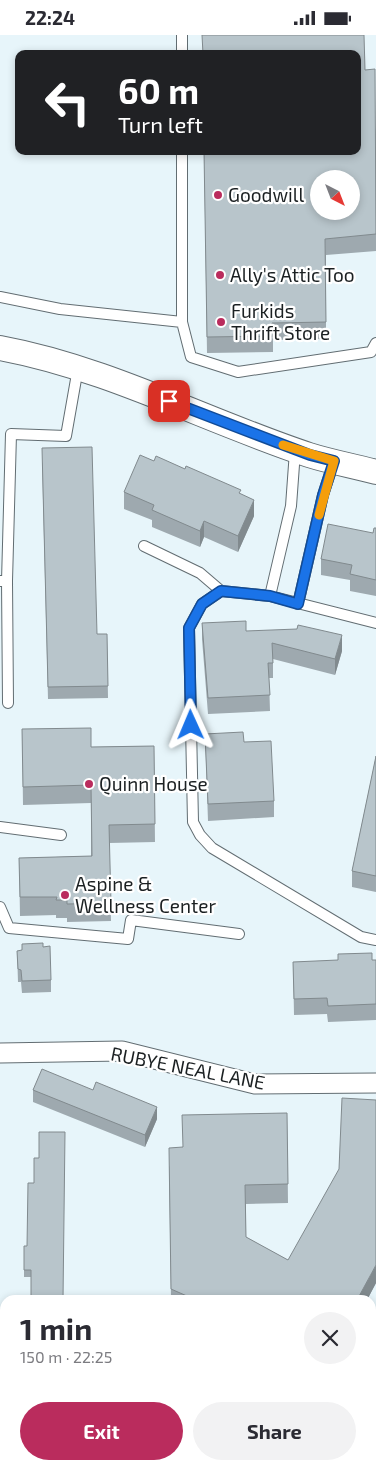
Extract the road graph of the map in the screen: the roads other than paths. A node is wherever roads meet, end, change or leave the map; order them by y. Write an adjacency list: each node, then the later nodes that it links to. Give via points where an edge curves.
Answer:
1 (182, 35): 2 (lane)
2 (182, 50)
3 (182, 155): 5 (lane)
4 (0, 297): 5 (lane, via 60,309)
5 (182, 321): 6 (lane, via 191,357 238,372 371,352)
6 (376, 343)
7 (0, 348): 8 (street)
8 (78, 369): 9 (street); 13 (lane, via 66,436 11,434)
9 (295, 450): 10 (street); 15 (lane, via 290,506)
10 (334, 461): 11 (street); 16 (lane)
11 (376, 472)
12 (144, 546): 14 (lane, via 200,573)
13 (4, 581): 18 (lane)
14 (221, 591): 15 (lane); 23 (lane, via 202,604 189,628 193,822 212,848 361,937)
15 (270, 596): 16 (lane)
16 (298, 604): 17 (lane)
17 (376, 623)
18 (8, 703)
19 (0, 827): 20 (lane)
20 (61, 835)
21 (0, 907): 22 (lane, via 9,928 128,939 132,920)
22 (239, 934)
23 (376, 940)
24 (0, 1053): 25 (street, RUBYE NEAL LANE, via 122,1051 255,1084)
25 (376, 1083)

